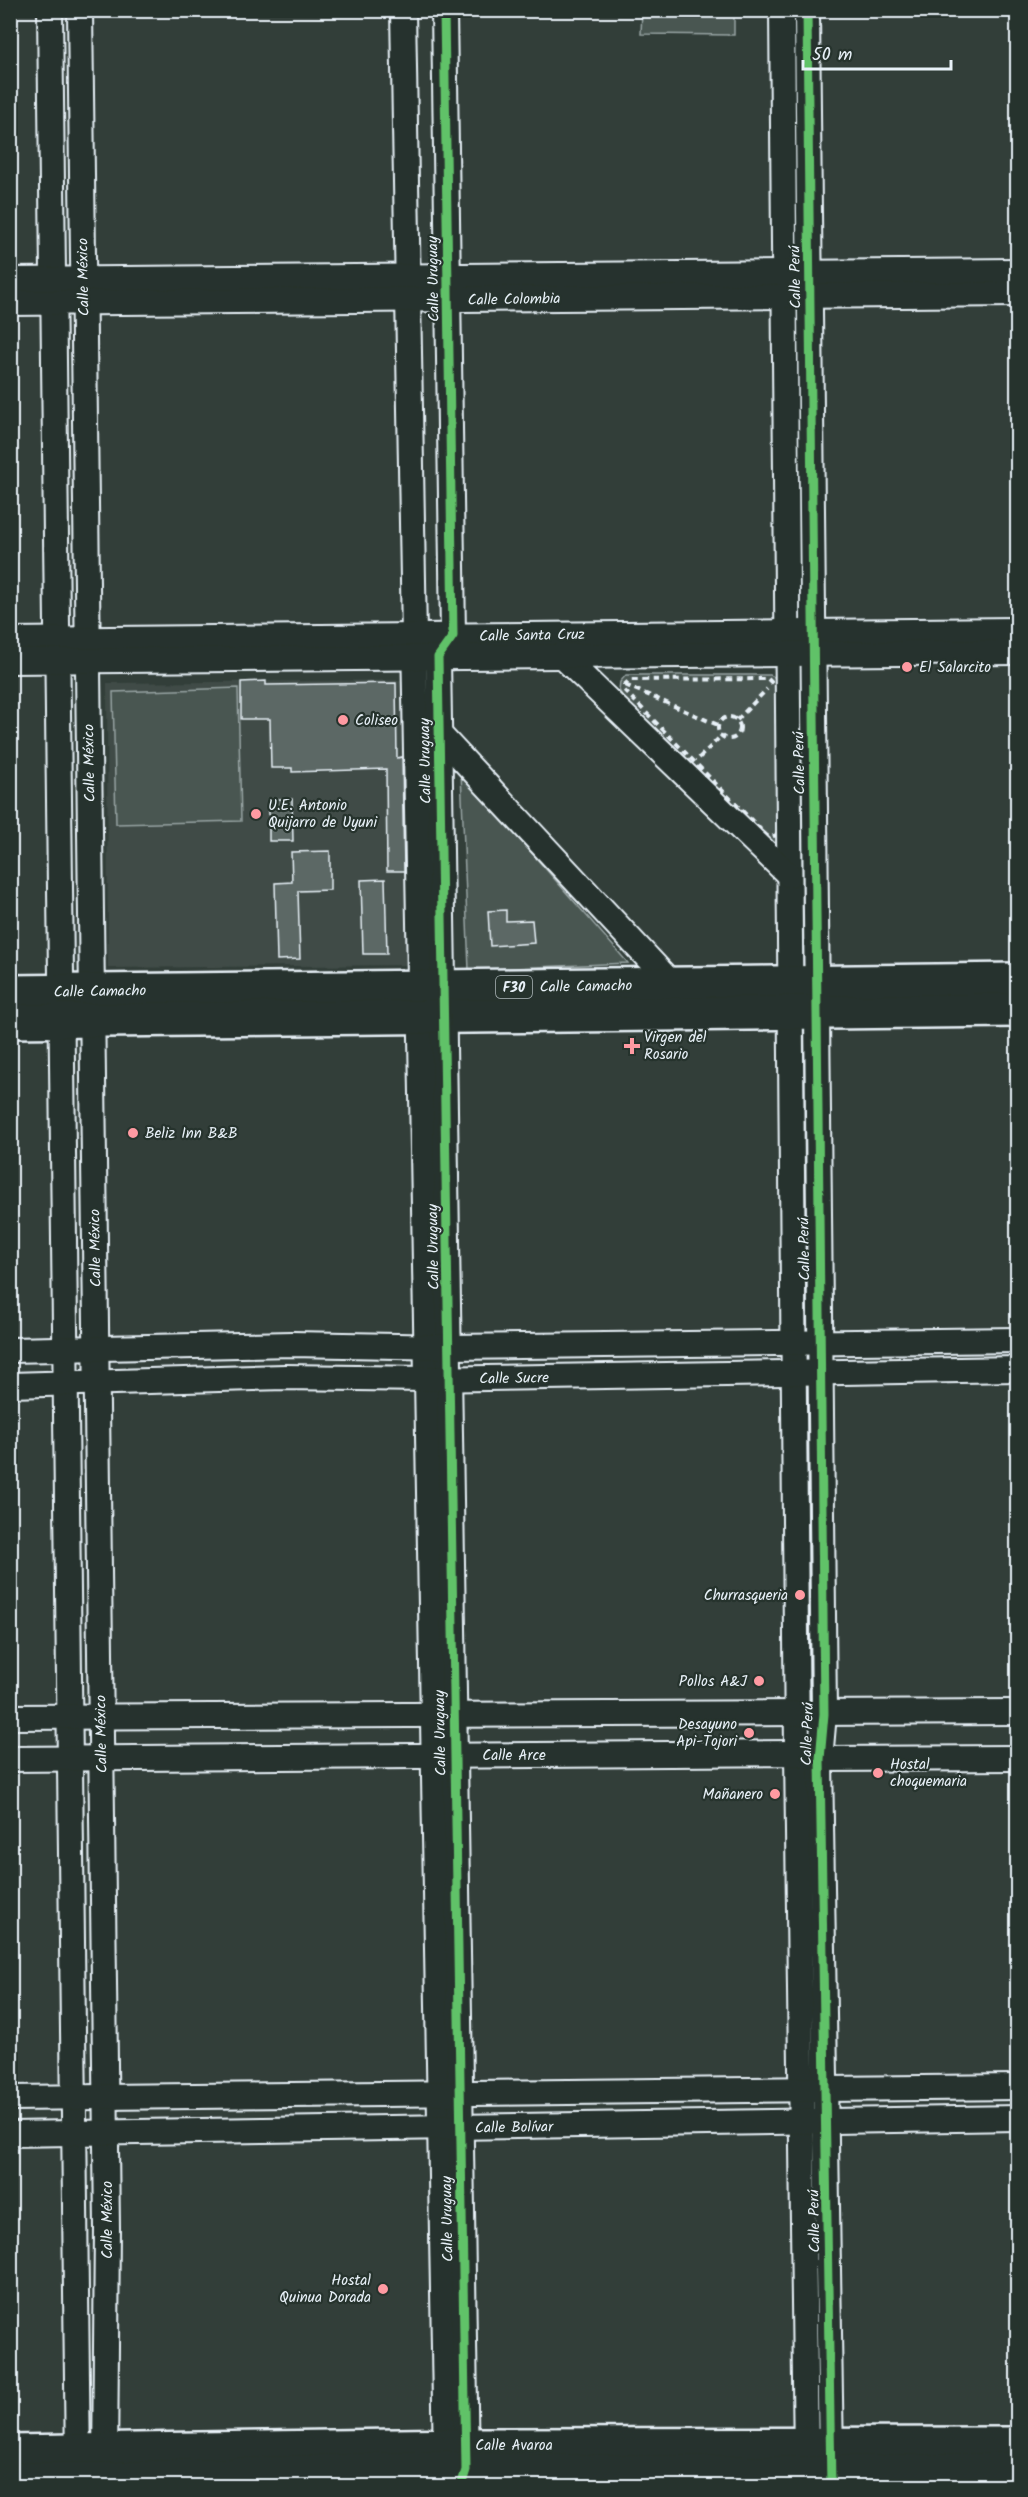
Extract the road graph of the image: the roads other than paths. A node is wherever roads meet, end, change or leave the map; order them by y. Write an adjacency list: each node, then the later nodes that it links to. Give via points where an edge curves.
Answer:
1 (50, 10): 13 (street, Calle México)
2 (80, 10): 14 (street, Calle México)
3 (403, 10): 11 (street, Calle Uruguay)
4 (444, 10): 12 (street, Calle Uruguay)
5 (782, 10): 9 (street, Calle Perú)
6 (807, 10): 10 (street, Calle Perú)
7 (1017, 271): 10 (street, Calle Colombia)
8 (10, 280): 13 (street, Calle Colombia)
9 (784, 285): 10 (street, Calle Colombia); 12 (street, Calle Colombia); 21 (street, Calle Perú)
10 (810, 285): 15 (street, Calle Colombia); 20 (street, Calle Perú)
11 (409, 288): 12 (street, Calle Colombia); 14 (street, Calle Colombia); 24 (street, Calle Uruguay)
12 (448, 288): 18 (street, Calle Uruguay)
13 (55, 291): 14 (street, Calle Colombia); 16 (street, Calle Colombia); 22 (street, Calle México)
14 (83, 291): 23 (street, Calle México)
15 (1017, 294)
16 (10, 303)
17 (1017, 630): 20 (street, Calle Santa Cruz)
18 (453, 636): 21 (street, Calle Santa Cruz); 24 (street, Calle Santa Cruz)
19 (10, 640): 22 (street, Calle Santa Cruz)
20 (813, 643): 21 (street, Calle Santa Cruz); 25 (street, Calle Santa Cruz); 33 (street, Calle Perú)
21 (788, 644): 26 (street, Calle Santa Cruz); 29 (street, Calle Perú)
22 (58, 650): 23 (street, Calle Santa Cruz); 27 (street, Calle Santa Cruz); 35 (street, Calle México)
23 (88, 650): 24 (street, Calle Santa Cruz); 35 (street, Calle México)
24 (423, 650): 26 (street, Calle Santa Cruz); 28 (street, Calle Uruguay); 34 (street, Calle Uruguay)
25 (1017, 652)
26 (562, 656): 29 (street)
27 (10, 662)
28 (440, 735): 31 (street); 34 (street, Calle Uruguay)
29 (789, 875): 33 (street, Calle Perú)
30 (1017, 980): 33 (main road, Calle Camacho / F30)
31 (673, 985): 33 (main road, Calle Camacho / F30); 34 (main road, Calle Camacho / F30)
32 (10, 992): 35 (main road, Calle Camacho / F30)
33 (804, 998): 34 (main road, Calle Camacho / F30); 36 (main road, Calle Camacho / F30); 39 (street, Calle Perú); 40 (street, Calle Perú)
34 (432, 1002): 35 (main road, Calle Camacho / F30); 41 (street, Calle Uruguay)
35 (77, 1006): 37 (main road, Calle Camacho / F30); 42 (street, Calle México); 44 (street, Calle México)
36 (1017, 1010)
37 (10, 1021)
38 (1017, 1340): 40 (street, Calle Sucre)
39 (795, 1344): 40 (street, Calle Sucre); 41 (street, Calle Sucre); 46 (street, Calle Perú)
40 (820, 1344): 47 (street, Calle Perú)
41 (438, 1347): 42 (street, Calle Sucre, via 292,1344); 48 (street, Calle Uruguay)
42 (96, 1349): 44 (street, Calle Sucre); 50 (street, Calle México)
43 (10, 1350): 44 (street, Calle Sucre)
44 (66, 1350): 49 (street, Calle México)
45 (1017, 1369): 47 (street, Calle Sucre)
46 (795, 1374): 47 (street, Calle Sucre); 48 (street, Calle Sucre); 53 (street, Calle Perú)
47 (820, 1374): 54 (street, Calle Perú)
48 (438, 1379): 50 (street, Calle Sucre, via 285,1377); 55 (street, Calle Uruguay)
49 (66, 1384): 50 (street, Calle Sucre); 51 (street, Calle Sucre); 57 (street, Calle México)
50 (97, 1384): 58 (street, Calle México)
51 (10, 1385)
52 (1017, 1712): 54 (street)
53 (798, 1714): 54 (street); 55 (street); 60 (street, Calle Perú)
54 (824, 1714): 60 (street, Calle Perú)
55 (443, 1716): 58 (street); 59 (street, Calle Uruguay)
56 (10, 1717): 57 (street)
57 (70, 1717): 58 (street); 62 (street, Calle México)
58 (101, 1717): 63 (street, Calle México)
59 (444, 1756): 60 (street, Calle Arce); 63 (street, Calle Arce); 68 (street, Calle Uruguay)
60 (808, 1756): 61 (street, Calle Arce); 66 (street, Calle Perú); 67 (street, Calle Perú)
61 (1017, 1758)
62 (70, 1759): 63 (street, Calle Arce); 64 (street, Calle Arce); 69 (street, Calle México)
63 (101, 1759): 70 (street, Calle México)
64 (10, 1760)
65 (1017, 2087): 67 (street)
66 (802, 2091): 67 (street); 68 (street); 74 (street, Calle Perú)
67 (827, 2091): 73 (street, Calle Perú)
68 (449, 2094): 70 (street); 75 (street, Calle Uruguay)
69 (74, 2097): 70 (street); 71 (street); 78 (street, Calle México)
70 (105, 2097): 76 (street, Calle México)
71 (10, 2098)
72 (1017, 2118): 73 (street, Calle Bolívar)
73 (828, 2122): 74 (street, Calle Bolívar); 82 (street, Calle Perú)
74 (802, 2123): 75 (street, Calle Bolívar); 82 (street, Calle Perú)
75 (450, 2128): 76 (street, Calle Bolívar); 81 (street, Calle Uruguay)
76 (106, 2133): 78 (street, Calle Bolívar); 84 (street, Calle México)
77 (10, 2134): 78 (street, Calle Bolívar)
78 (74, 2134): 84 (street, Calle México)
79 (1017, 2444): 82 (main road, Calle Avaroa)
80 (10, 2452): 84 (main road, Calle Avaroa)
81 (456, 2467): 82 (main road, Calle Avaroa); 84 (main road, Calle Avaroa)
82 (819, 2468): 83 (main road, Calle Avaroa)
83 (1017, 2469)
84 (91, 2472): 85 (main road, Calle Avaroa)
85 (10, 2479)

